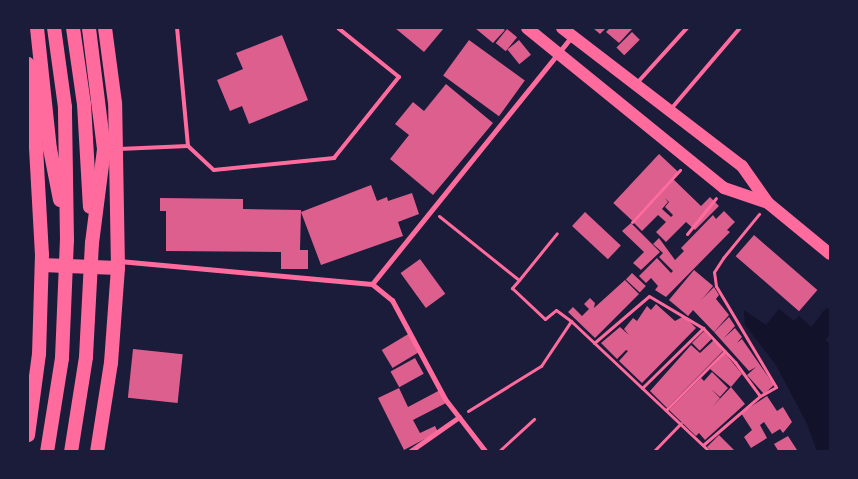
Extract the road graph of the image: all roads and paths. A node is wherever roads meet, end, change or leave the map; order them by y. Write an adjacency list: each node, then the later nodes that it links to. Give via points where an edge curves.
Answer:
1 (37, 28): 27 (highway, via 50,150)
2 (54, 28): 27 (highway, via 65,107)
3 (73, 28): 28 (highway, via 84,104)
4 (89, 28): 28 (highway, via 104,149)
5 (105, 28): 18 (highway, via 116,103)
6 (177, 28): 17 (lane)
7 (338, 28): 17 (lane, via 399,77 334,158 214,170)
8 (526, 28): 13 (main road)
9 (562, 28): 12 (main road)
10 (687, 28): 15 (lane)
11 (740, 28): 16 (lane)
12 (573, 36): 13 (street); 15 (main road)
13 (558, 53): 20 (main road); 23 (street)
14 (28, 64): 19 (highway)
15 (637, 84): 16 (main road)
16 (671, 109): 22 (main road, via 742,166)
17 (188, 146): 18 (lane)
18 (116, 149): 19 (highway); 30 (highway)
19 (37, 152): 31 (highway)
20 (689, 160): 21 (main road); 24 (path)
21 (724, 188): 22 (main road); 26 (path)
22 (768, 203): 29 (main road); 39 (path, via 714,272 716,286 775,380 776,387)
23 (430, 209): 32 (path); 33 (street)
24 (632, 222)
25 (557, 233): 32 (path)
26 (687, 234)
27 (67, 240): 46 (highway, via 62,358)
28 (92, 243): 47 (highway, via 86,357)
29 (827, 251)
30 (118, 264): 31 (highway); 33 (street); 48 (highway, via 111,362)
31 (42, 265): 44 (highway, via 40,354)
32 (519, 280): 34 (path, via 512,288 545,319 556,310)
33 (372, 284): 41 (street, via 392,300 445,399)
34 (571, 322): 36 (path); 41 (path, via 541,366)
35 (703, 328): 36 (path, via 648,296); 37 (path); 38 (path)
36 (594, 343): 38 (path)
37 (725, 351): 39 (path); 40 (path)
38 (642, 388): 40 (path)
39 (760, 396): 45 (path)
40 (666, 410): 43 (path)
41 (460, 418): 49 (street); 50 (street)
42 (534, 420): 51 (path)
43 (681, 424): 45 (path); 52 (path)
44 (28, 434)
45 (704, 445): 53 (path)
46 (47, 452)
47 (71, 452)
48 (97, 452)
49 (409, 452)
50 (486, 452)
51 (498, 452)
52 (653, 452)
53 (710, 452)

